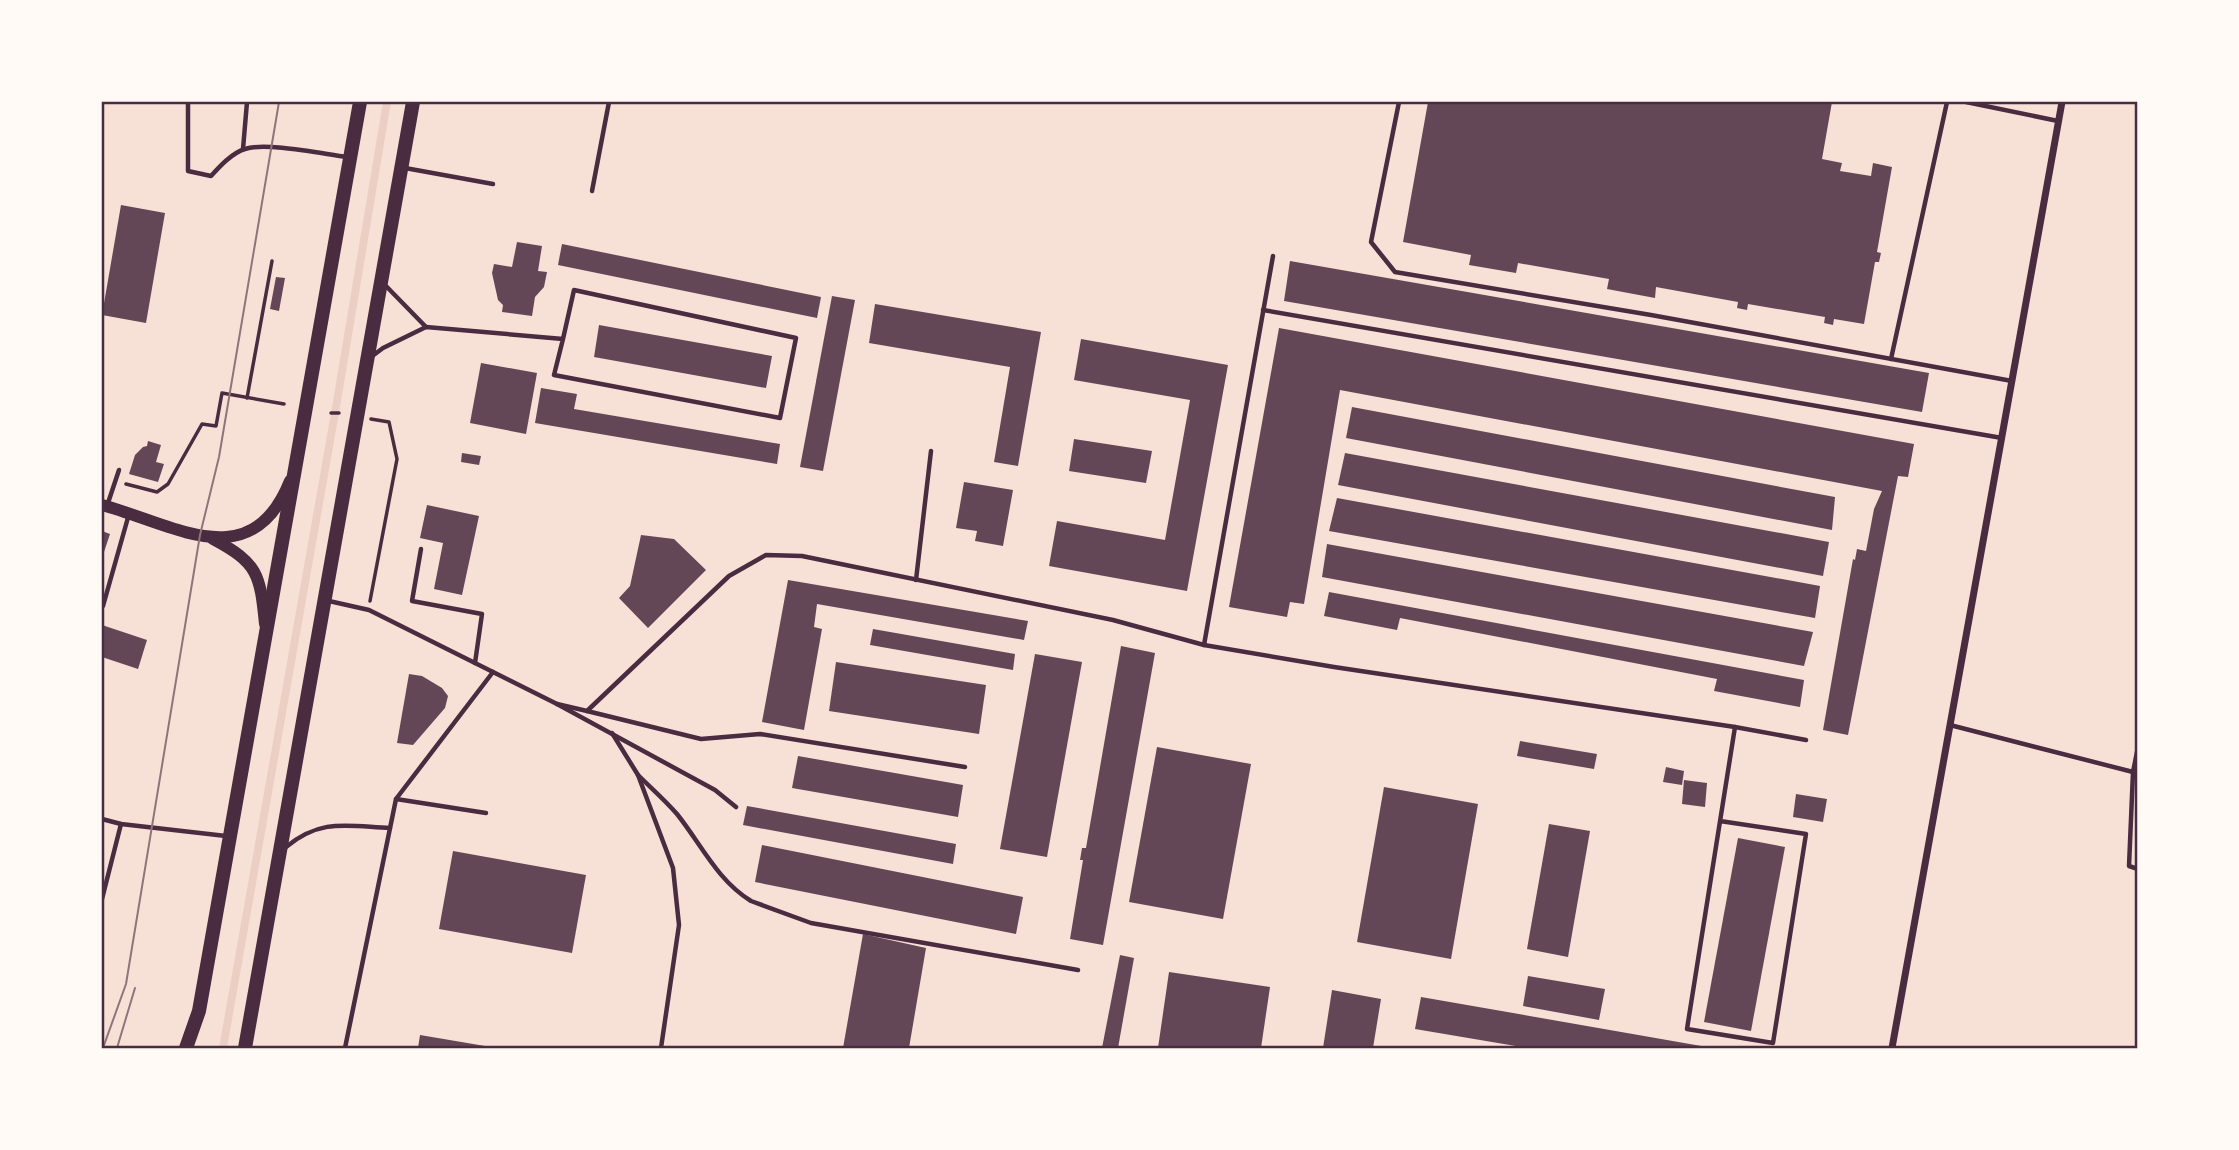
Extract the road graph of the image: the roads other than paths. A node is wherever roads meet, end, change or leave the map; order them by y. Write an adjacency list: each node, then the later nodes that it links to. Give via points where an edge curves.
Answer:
1 (188, 102): 11 (lane, via 188,172 211,176)
2 (247, 102): 11 (lane)
3 (360, 102): 12 (main road)
4 (413, 102): 13 (main road)
5 (609, 102): 15 (lane)
6 (1399, 102): 21 (lane, via 1371,242 1395,272)
7 (1947, 102): 21 (lane)
8 (1966, 102): 10 (lane)
9 (2062, 102): 10 (street)
10 (2059, 121): 23 (street)
11 (243, 149): 12 (lane)
12 (350, 157): 26 (main road)
13 (401, 168): 14 (lane); 17 (main road)
14 (494, 184)
15 (592, 191)
16 (1273, 256): 18 (lane)
17 (382, 279): 19 (lane); 22 (main road)
18 (1264, 310): 24 (lane); 36 (lane)
19 (426, 327): 20 (lane); 22 (lane)
20 (563, 340): 20 (lane, via 574,290 796,338 780,418 554,375)
21 (1891, 359): 23 (lane)
22 (367, 360): 33 (main road)
23 (2012, 381): 24 (street)
24 (2001, 438): 41 (street)
25 (931, 451): 32 (lane)
26 (296, 466): 30 (street, via 266,520 237,537); 35 (main road)
27 (119, 470): 28 (lane)
28 (104, 506): 29 (street)
29 (129, 513): 30 (street); 34 (lane)
30 (209, 537): 35 (street, via 251,565 262,596)
31 (421, 550): 37 (lane, via 412,601 482,614)
32 (916, 580): 36 (lane, via 1113,620); 40 (lane, via 802,556 766,555 729,576)
33 (324, 600): 37 (lane, via 369,610); 57 (main road)
34 (103, 606)
35 (266, 636): 56 (main road)
36 (1204, 645): 42 (lane)
37 (475, 663): 38 (lane)
38 (493, 672): 39 (lane); 49 (lane)
39 (557, 704): 40 (lane); 43 (lane)
40 (587, 711): 46 (lane, via 701,739 760,734)
41 (1950, 725): 47 (lane); 65 (street)
42 (1735, 727): 44 (lane); 53 (lane)
43 (612, 733): 48 (lane); 50 (lane, via 715,790)
44 (1806, 740)
45 (2137, 747): 47 (lane)
46 (965, 767)
47 (2133, 772): 58 (lane, via 2129,866)
48 (638, 775): 60 (lane, via 677,814 711,863 751,901 811,923); 64 (lane, via 673,867 679,925)
49 (396, 799): 51 (lane); 55 (lane)
50 (736, 807)
51 (486, 813)
52 (102, 818): 54 (lane)
53 (1720, 821): 53 (lane, via 1806,834 1773,1043 1687,1029)
54 (121, 824): 56 (lane); 59 (lane)
55 (390, 828): 57 (lane, via 315,828); 63 (lane)
56 (230, 837): 61 (main road, via 199,1012)
57 (280, 852): 62 (main road)
58 (2137, 869)
59 (102, 899)
60 (1078, 971)
61 (186, 1048)
62 (247, 1048)
63 (345, 1048)
64 (661, 1048)
65 (1892, 1048)

